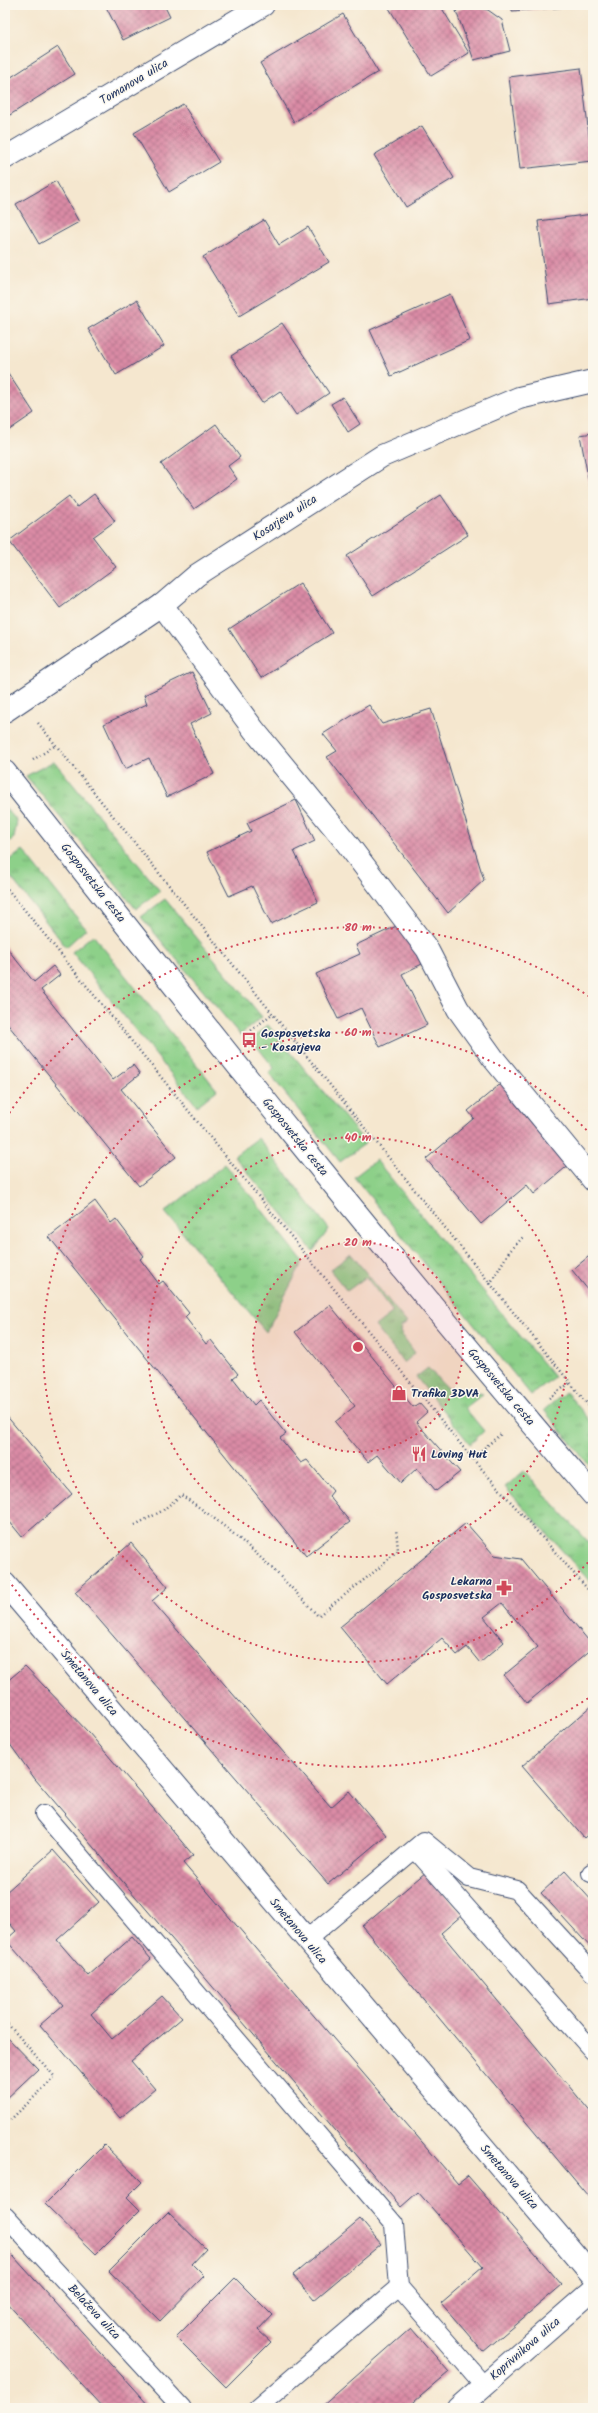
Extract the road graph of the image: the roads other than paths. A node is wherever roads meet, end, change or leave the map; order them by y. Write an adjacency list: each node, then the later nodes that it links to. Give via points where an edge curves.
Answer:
1 (263, 5): 2 (street, Tomanova ulica)
2 (5, 158)
3 (593, 381): 4 (street, Kosarjeva ulica, via 519,398 382,456 197,575)
4 (162, 605): 5 (street, Kosarjeva ulica); 7 (street, via 254,730 346,842 427,949 458,1009 493,1058)
5 (13, 706)
6 (5, 772): 8 (street, Gosposvetska cesta, via 275,1113 520,1411)
7 (593, 1180)
8 (593, 1495)
9 (8, 1594): 12 (street, Smetanova ulica)
10 (44, 1814): 17 (lane, via 394,2224)
11 (415, 1849): 12 (lane); 13 (lane, via 424,1841 469,1878 517,1890); 14 (lane)
12 (306, 1940): 16 (street, Smetanova ulica)
13 (593, 1973)
14 (593, 2051)
15 (5, 2216): 20 (lane, Belačeva ulica)
16 (593, 2276)
17 (399, 2287): 19 (lane); 21 (lane)
18 (593, 2290): 19 (street, Koprivnikova ulica)
19 (484, 2385): 22 (street, Koprivnikova ulica)
20 (182, 2408)
21 (257, 2408)
22 (458, 2408)

